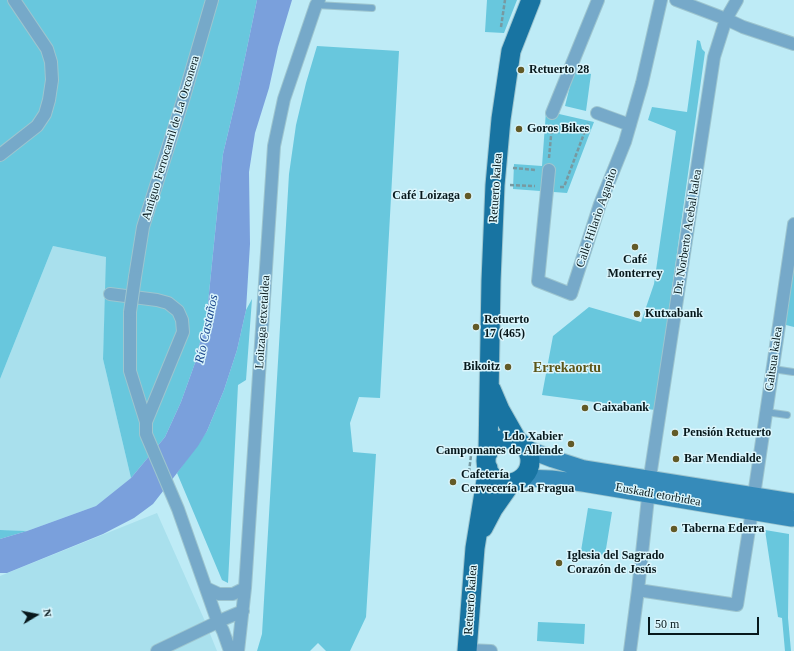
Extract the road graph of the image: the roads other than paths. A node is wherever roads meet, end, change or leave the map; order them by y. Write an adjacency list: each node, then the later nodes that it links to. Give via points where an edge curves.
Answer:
1 (14, 0): 15 (street, via 47,49 52,80 45,114 37,126)
2 (212, 0): 24 (street, Antiguo Ferrocarril de La Orconera, bridge, via 144,227 134,277 130,312 130,371)
3 (531, 0): 21 (main road, Retuerto kalea, via 511,51 501,120 490,281)
4 (598, 0): 13 (street)
5 (661, 0): 14 (street, Calle Hilario Agapito)
6 (676, 0): 10 (street)
7 (737, 0): 10 (street, Dr. Norberto Acebal kalea)
8 (318, 2): 9 (lane); 33 (street, Loitzaga etxetaldea, via 284,99 274,146)
9 (372, 8)
10 (726, 19): 11 (street); 28 (street, Dr. Norberto Acebal kalea, via 714,57)
11 (794, 44)
12 (597, 113): 14 (street)
13 (552, 117)
14 (630, 126): 16 (street, Calle Hilario Agapito, via 600,204 571,294 538,281)
15 (0, 155)
16 (549, 170)
17 (794, 224): 19 (street, Galtsua kalea)
18 (110, 294): 24 (street, via 168,303 178,311 182,320 181,337)
19 (772, 369): 20 (lane); 22 (street, Galtsua kalea)
20 (793, 372)
21 (488, 380): 25 (main road, via 500,410); 26 (main road, Retuerto kalea)
22 (766, 412): 23 (lane); 29 (street, Galtsua kalea)
23 (787, 415)
24 (146, 428): 32 (street, Antiguo Ferrocarril de La Orconera)
25 (522, 444): 26 (main road, via 503,440 492,447); 27 (main road, via 530,461 527,473); 28 (street, Euskadi etorbidea, via 553,459)
26 (488, 460): 27 (main road, via 494,477 498,480); 31 (main road, Retuerto kalea)
27 (516, 480): 28 (street, Euskadi etorbidea, via 551,479); 31 (main road, via 493,509)
28 (649, 487): 29 (street, Euskadi etorbidea); 34 (street, Dr. Norberto Acebal kalea)
29 (753, 503): 30 (street, Euskadi etorbidea); 34 (street, Galtsua kalea, via 736,605)
30 (792, 510)
31 (475, 548): 38 (main road, Retuerto kalea)
32 (206, 588): 33 (street, via 219,594 233,594); 36 (street, Antiguo Ferrocarril de La Orconera)
33 (245, 588): 35 (street, Loitzaga etxetaldea)
34 (638, 590): 43 (street, Dr. Norberto Acebal kalea)
35 (243, 611): 36 (street); 37 (street, Loitzaga etxetaldea)
36 (220, 626): 37 (street); 39 (street); 40 (street, Antiguo Ferrocarril de La Orconera)
37 (241, 627): 41 (street, Loitzaga etxetaldea)
38 (467, 650): 42 (street)
39 (157, 651)
40 (230, 651)
41 (238, 651)
42 (491, 651)
43 (630, 651)

